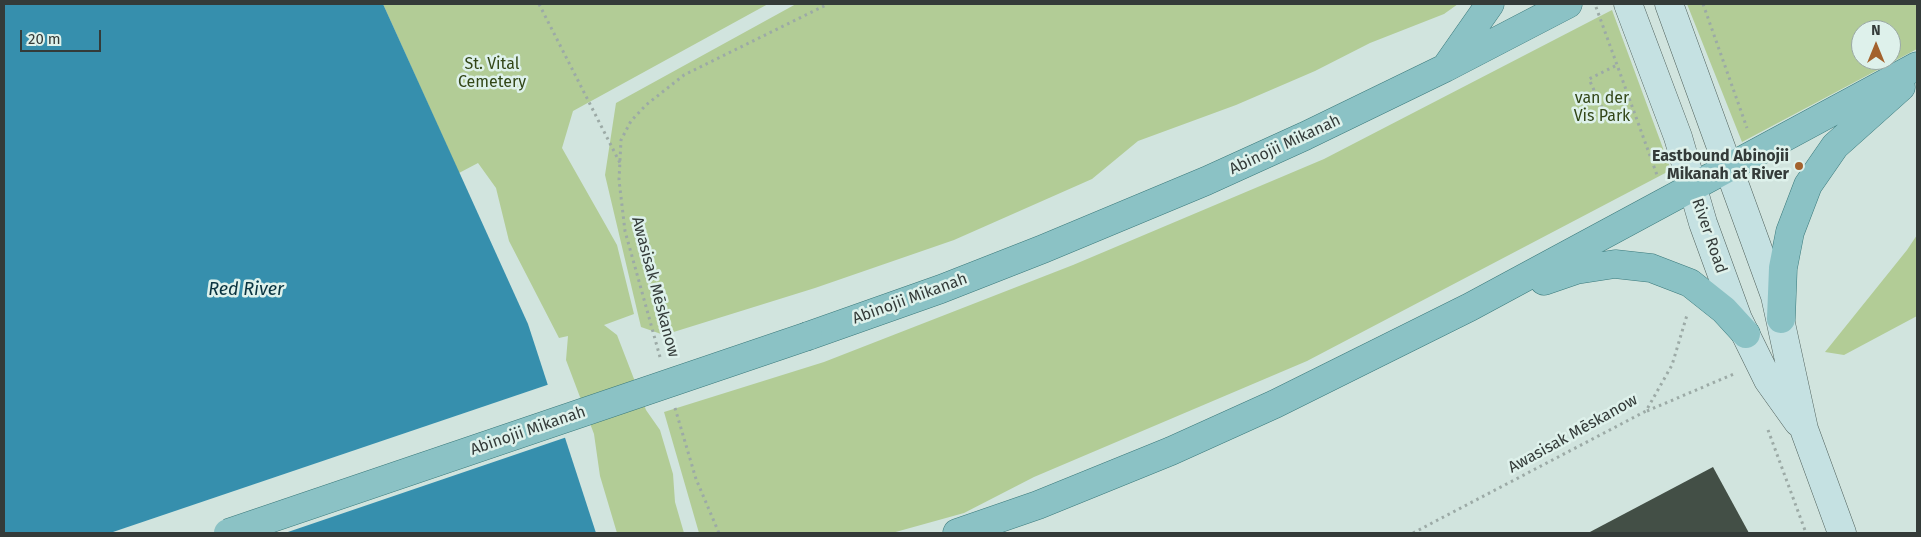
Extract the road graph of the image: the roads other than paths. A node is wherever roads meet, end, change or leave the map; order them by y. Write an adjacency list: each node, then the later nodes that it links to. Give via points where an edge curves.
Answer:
1 (1490, 4): 6 (main road)
2 (1568, 4): 6 (main road, Abinojii Mikanah)
3 (1628, 4): 9 (street, River Road)
4 (1669, 4): 8 (street, River Road)
5 (1917, 66): 8 (main road)
6 (1445, 68): 14 (main road, Abinojii Mikanah, bridge, via 1206,181 950,285)
7 (1917, 73): 11 (main road, via 1835,146 1808,185 1790,232 1783,268)
8 (1728, 166): 9 (main road); 11 (street, River Road)
9 (1693, 186): 10 (main road); 12 (street, River Road, via 1703,223)
10 (1470, 307): 12 (main road, via 1576,270 1616,264 1651,268 1690,283 1724,310); 15 (main road, via 1275,404 1170,451 1038,505)
11 (1781, 318): 13 (street, River Road)
12 (1746, 334): 13 (street, River Road, via 1768,380)
13 (1804, 429): 16 (street, River Road)
14 (228, 533)
15 (957, 533)
16 (1842, 533)

